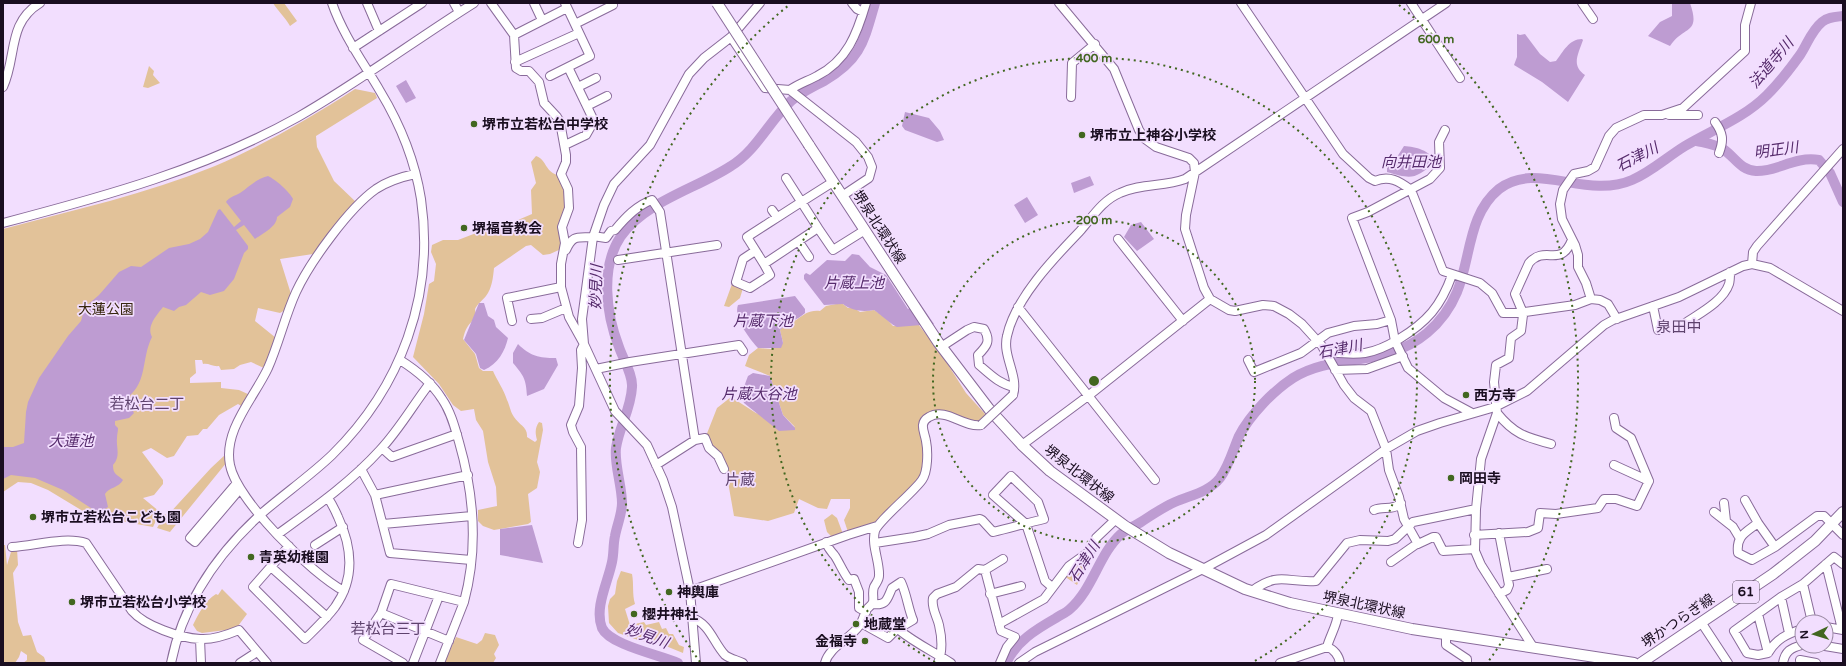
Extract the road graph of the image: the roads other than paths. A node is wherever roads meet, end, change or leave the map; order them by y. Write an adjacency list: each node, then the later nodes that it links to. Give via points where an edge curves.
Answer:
1 (40, 3): 40 (street, via 23,18 17,30 8,75)
2 (332, 3): 33 (street)
3 (367, 3): 28 (street)
4 (422, 3): 21 (street)
5 (454, 3): 22 (street)
6 (474, 3): 22 (street)
7 (491, 3): 30 (street)
8 (534, 3): 26 (street)
9 (717, 3): 57 (main road, 堺泉北環状線, bridge)
10 (760, 3): 31 (street)
11 (852, 3): 23 (street, via 856,9)
12 (866, 3): 23 (street)
13 (1059, 3): 32 (street)
14 (1241, 3): 45 (street)
15 (1411, 3): 24 (street)
16 (1446, 3): 24 (street)
17 (1582, 3): 25 (street)
18 (1751, 3): 47 (street, via 1745,25 1745,51 1683,108)
19 (613, 5): 27 (street)
20 (566, 6): 26 (street); 27 (street)
21 (408, 7): 28 (street)
22 (459, 12): 36 (street)
23 (863, 12): 42 (street, via 853,42 840,60 818,76)
24 (1422, 19): 39 (street); 45 (street)
25 (1593, 19)
26 (542, 20): 30 (street)
27 (575, 24): 29 (street)
28 (379, 31): 33 (street)
29 (579, 32): 34 (street); 35 (street, via 590,56)
30 (514, 34): 34 (street)
31 (731, 37): 42 (street, via 765,88); 66 (street, via 704,58 689,74 650,145 614,184)
32 (1095, 44): 44 (street, via 1072,63); 54 (street, via 1114,69 1140,133 1156,147 1189,158 1194,164)
33 (353, 48): 36 (street)
34 (515, 62): 51 (street, via 516,68 529,71 539,82 544,103 557,117)
35 (568, 67): 37 (street); 41 (street)
36 (369, 72): 55 (street, via 392,111); 63 (street, via 299,116 211,159 135,187)
37 (550, 76)
38 (596, 78): 41 (street)
39 (1460, 78)
40 (3, 86)
41 (578, 87): 46 (street)
42 (790, 90): 59 (street, via 856,142 868,157 872,167 869,178)
43 (607, 96): 46 (street)
44 (1070, 97)
45 (1305, 98): 54 (street); 58 (street, via 1343,154 1369,178 1375,181 1386,177)
46 (587, 106): 51 (street, via 594,121 586,135)
47 (1662, 115): 48 (street); 68 (street, via 1644,114 1616,128 1609,136 1595,167 1574,174 1563,190 1560,204 1562,219)
48 (1698, 115)
49 (1716, 122): 53 (street, via 1722,132 1723,143)
50 (1445, 130): 58 (street, via 1439,142 1440,168 1430,179)
51 (565, 145): 74 (street, via 566,162 561,174 568,188 569,208 562,227 565,243)
52 (1843, 149): 77 (street, via 1757,246 1753,252)
53 (1719, 153)
54 (1195, 172): 81 (street, via 1185,229); 84 (street, via 1179,182 1134,187 1107,200 1058,252)
55 (415, 174): 103 (street, via 422,212 423,269 416,310); 126 (street, via 395,179 375,190 358,205 307,271 296,292 275,353 231,441 230,465)
56 (786, 178): 60 (street)
57 (833, 182): 59 (main road, 堺泉北環状線); 60 (street)
58 (1411, 190): 79 (street, via 1443,271); 91 (street, via 1352,218)
59 (842, 196): 65 (main road, 堺泉北環状線)
60 (801, 202): 62 (street); 64 (street)
61 (772, 210): 62 (street)
62 (777, 218): 71 (street, via 747,237)
63 (3, 223)
64 (818, 228): 65 (street, via 833,250); 69 (street)
65 (865, 230): 98 (main road, 堺泉北環状線)
66 (593, 237): 72 (street, via 606,238 626,218 652,200 660,212); 74 (street, via 573,238); 97 (street, via 582,319)
67 (1118, 238): 90 (street)
68 (1572, 240): 82 (street, via 1578,255 1578,267); 87 (street, via 1562,254 1543,254 1530,263 1515,294)
69 (799, 242): 73 (street); 76 (street)
70 (717, 245): 72 (street)
71 (755, 251): 76 (street); 76 (street, via 743,259 736,282 750,288 770,275)
72 (666, 253): 75 (street); 101 (street)
73 (809, 257)
74 (562, 260): 80 (street)
75 (618, 260)
76 (764, 264)
77 (1752, 264): 78 (street); 86 (street, via 1770,268)
78 (1730, 272): 83 (street, via 1679,297); 93 (street, via 1728,285 1721,296)
79 (1452, 275): 87 (street, via 1477,282 1492,293 1503,313); 96 (street, via 1442,299 1426,320)
80 (561, 287): 85 (street); 92 (street, via 507,298)
81 (1210, 299): 90 (street); 95 (street, via 1228,310 1235,311 1263,305 1274,306 1302,324)
82 (1591, 299): 87 (street); 89 (street, via 1604,300)
83 (1653, 306): 89 (street); 94 (street)
84 (1018, 307): 108 (street, via 1006,342); 109 (street)
85 (566, 308): 88 (street, via 542,318); 97 (street)
86 (1843, 311)
87 (1523, 313): 110 (street, via 1521,331 1510,341 1509,358 1496,365)
88 (531, 319)
89 (1617, 319): 110 (street, via 1604,325 1527,391)
90 (1183, 320): 109 (street)
91 (1391, 320): 95 (street, via 1335,330); 96 (street)
92 (512, 321)
93 (1684, 324)
94 (1658, 330)
95 (1316, 340): 100 (street); 104 (street, via 1301,353 1254,372)
96 (1395, 341): 100 (street, via 1365,353); 102 (street)
97 (584, 344): 105 (street); 153 (street, via 581,350 578,406 571,425 581,447 582,520)
98 (939, 345): 108 (street, via 974,327 984,329 989,337 988,345 978,355 979,365 997,380); 116 (main road, 堺泉北環状線)
99 (743, 351): 101 (street, via 740,345)
100 (1325, 352): 106 (street)
101 (681, 354): 105 (street); 114 (street)
102 (1400, 356): 106 (street, via 1367,369); 111 (street, via 1408,368 1444,398)
103 (400, 360): 107 (street); 136 (street, via 368,415 353,433 312,473)
104 (1248, 360)
105 (596, 369): 119 (street, via 615,411 646,445)
106 (1335, 370): 118 (street, via 1354,398 1371,411)
107 (430, 383): 113 (street, via 443,400); 117 (street)
108 (1014, 386): 144 (street, bridge, via 1013,395 981,425 974,426 944,414 929,417 922,426 927,451 924,478)
109 (1088, 396): 116 (street); 124 (street)
110 (1496, 410): 111 (street); 115 (street, via 1516,433 1525,438); 132 (street, via 1482,459)
111 (1472, 414): 118 (street, via 1418,431)
112 (1614, 418): 125 (street, via 1616,428 1631,438)
113 (457, 434): 117 (street, via 392,457); 123 (street)
114 (695, 440): 119 (street); 122 (street, via 705,438)
115 (1551, 444)
116 (1022, 445): 138 (main road, 堺泉北環状線, via 1050,471)
117 (382, 448): 121 (street)
118 (1386, 449): 130 (street, via 1391,476); 167 (street, via 1266,534)
119 (656, 464): 175 (street, via 672,507)
120 (1614, 465): 125 (street)
121 (361, 469): 127 (street); 128 (street)
122 (724, 469)
123 (468, 475): 127 (street); 137 (street)
124 (1155, 480)
125 (1649, 481): 149 (street, via 1637,506 1616,499 1604,499 1598,508 1556,514 1540,513 1538,528 1528,532)
126 (238, 486): 126 (street, via 195,542 190,538); 136 (street)
127 (375, 496): 141 (street)
128 (328, 498): 145 (street); 147 (street)
129 (1745, 500): 140 (street)
130 (1401, 503): 133 (street, via 1395,507); 146 (street)
131 (1724, 503): 139 (street)
132 (1476, 509): 146 (street, via 1413,522); 148 (street)
133 (1374, 510)
134 (1714, 512): 139 (street)
135 (1843, 512): 143 (main road, 堺かつらぎ線 / 61)
136 (261, 514): 147 (street); 197 (street, via 220,556 207,574 191,601)
137 (472, 516): 141 (street); 161 (street)
138 (1115, 520): 167 (main road, 堺泉北環状線); 173 (street, via 1096,538 1090,551 1069,566)
139 (1726, 521): 151 (street)
140 (1758, 523): 151 (street); 159 (street)
141 (383, 524): 161 (street, via 390,553)
142 (1026, 524): 142 (street, via 1044,519 1038,502 1011,476 993,495); 154 (street, via 993,532 980,520 949,525 928,534); 173 (street, via 1045,581)
143 (1832, 525): 150 (street); 159 (street, via 1824,516 1816,516); 190 (main road, 堺かつらぎ線 / 61, via 1773,574)
144 (877, 526): 152 (street); 154 (street)
145 (343, 527): 157 (street); 174 (street, via 350,556)
146 (1407, 527): 155 (street); 176 (street, via 1395,539 1388,541 1360,540 1347,543 1316,582 1274,580 1264,582)
147 (278, 534): 156 (street)
148 (1474, 534): 149 (street); 160 (street)
149 (1499, 534): 170 (street)
150 (1843, 535)
151 (1739, 538): 159 (street, via 1738,553 1752,560)
152 (826, 542): 175 (street); 183 (street, via 843,573 849,580 854,579 859,592 859,608)
153 (578, 543)
154 (875, 543): 182 (street, via 880,578 874,587)
155 (1418, 543): 160 (street, via 1436,537 1442,551); 163 (street)
156 (289, 546): 166 (street); 174 (street, via 330,583)
157 (315, 546)
158 (12, 547): 197 (street, via 56,542 86,543 138,619)
159 (1775, 547)
160 (1475, 549): 178 (street, via 1481,565)
161 (471, 560): 181 (street)
162 (1003, 560): 169 (street)
163 (1391, 562)
164 (1826, 564): 165 (street, via 1834,557); 171 (street); 194 (street)
165 (1843, 564)
166 (271, 567): 188 (street); 188 (street, via 253,587 305,639)
167 (1203, 569): 176 (main road, 堺泉北環状線); 221 (street, via 1035,652)
168 (1547, 569): 170 (street)
169 (985, 570): 177 (street); 207 (street, via 978,569 956,587 933,598 941,636)
170 (1508, 577): 178 (street, via 1507,590)
171 (1802, 584): 180 (street); 187 (street)
172 (1021, 586): 177 (street)
173 (1052, 587): 192 (street, via 1044,599)
174 (344, 591): 188 (street)
175 (690, 591): 189 (street)
176 (1252, 591): 185 (main road, 堺泉北環状線, via 1290,604)
177 (990, 594): 192 (street)
178 (1499, 594): 203 (street)
179 (439, 596): 181 (street); 184 (street, via 391,584); 195 (street)
180 (1781, 597): 186 (street); 199 (street)
181 (464, 602): 201 (street)
182 (872, 604): 183 (street); 193 (street, via 884,602 890,597 892,588 901,582 913,620)
183 (866, 612): 191 (street)
184 (381, 613): 195 (street); 213 (street, via 364,640)
185 (1338, 614): 198 (main road, 堺泉北環状線); 202 (street, via 1338,621)
186 (1758, 614): 206 (street); 206 (street, via 1734,631 1747,653)
187 (1810, 614)
188 (327, 617)
189 (692, 618): 216 (street); 217 (street, via 700,620 706,626 724,654)
190 (1701, 622): 226 (main road, 堺かつらぎ線 / 61); 227 (street)
191 (861, 623): 193 (street, via 888,638); 218 (street, via 850,637 830,652)
192 (999, 624): 220 (street, via 1001,631 1016,637 1007,647)
193 (899, 630): 207 (street)
194 (1842, 630)
195 (426, 632): 201 (street); 214 (street)
196 (1794, 632): 199 (street)
197 (178, 634): 200 (street); 209 (street)
198 (1446, 634): 203 (main road, 堺泉北環状線); 224 (street, via 1446,646 1467,658)
199 (1789, 634): 206 (street, via 1774,643)
200 (200, 639): 205 (street, via 224,636 239,630); 210 (street)
201 (449, 641): 215 (street)
202 (1327, 647): 222 (street); 223 (street, via 1332,648)
203 (1533, 647): 225 (main road, 堺泉北環状線)
204 (1794, 647): 228 (street, via 1785,654)
205 (257, 652): 211 (street); 212 (street)
206 (1768, 654)
207 (939, 660): 219 (street)
208 (1800, 660): 229 (street)
209 (171, 663)
210 (201, 663)
211 (240, 663)
212 (267, 663)
213 (403, 663)
214 (413, 663)
215 (440, 663)
216 (696, 663)
217 (743, 663)
218 (826, 663)
219 (951, 663)
220 (1000, 663)
221 (1019, 663)
222 (1280, 663)
223 (1340, 663)
224 (1467, 663)
225 (1634, 663)
226 (1641, 663)
227 (1728, 663)
228 (1783, 663)
229 (1816, 663)

